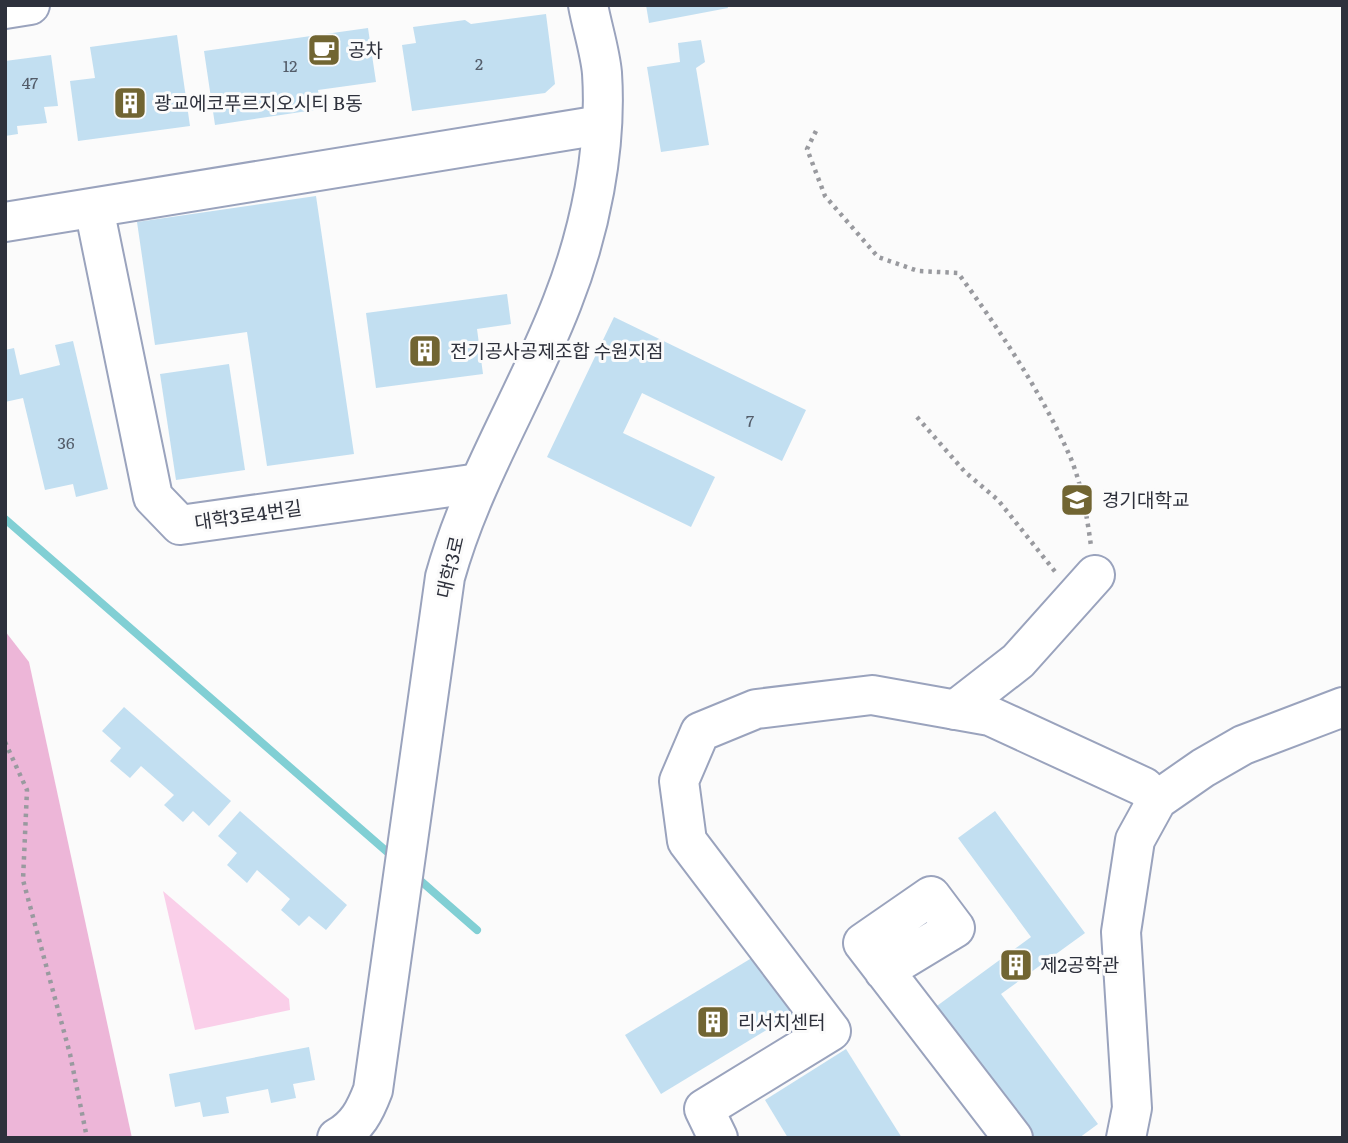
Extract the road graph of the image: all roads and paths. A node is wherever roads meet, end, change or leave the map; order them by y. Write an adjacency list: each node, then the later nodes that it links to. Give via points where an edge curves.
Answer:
1 (30, 5): 3 (street)
2 (588, 5): 4 (street, 대학3로, via 602,72)
3 (5, 9)
4 (601, 125): 6 (street); 9 (street, 대학3로, via 590,213 563,302)
5 (816, 131): 10 (path, via 807,149 825,196 878,257 918,271 958,273 996,325 1069,453 1087,518)
6 (94, 208): 7 (street); 9 (street, 대학3로4번길, via 153,497 180,525)
7 (5, 222)
8 (917, 417): 10 (path, via 965,472)
9 (479, 483): 17 (street, 대학3로, via 459,527 445,577 373,1090 363,1114)
10 (1086, 586): 12 (street, via 1018,661)
11 (1343, 707): 14 (street, via 1243,745)
12 (955, 710): 14 (street, via 990,716 1144,787); 18 (street, via 872,695 756,709 700,732 679,781 687,841 831,1031 704,1109)
13 (5, 742): 16 (path, via 27,790 23,880 70,1054)
14 (1157, 800): 20 (street, via 1135,840 1121,932 1132,1108)
15 (884, 971): 19 (street)
16 (87, 1138)
17 (337, 1138)
18 (718, 1138)
19 (1013, 1138)
20 (1126, 1138)

